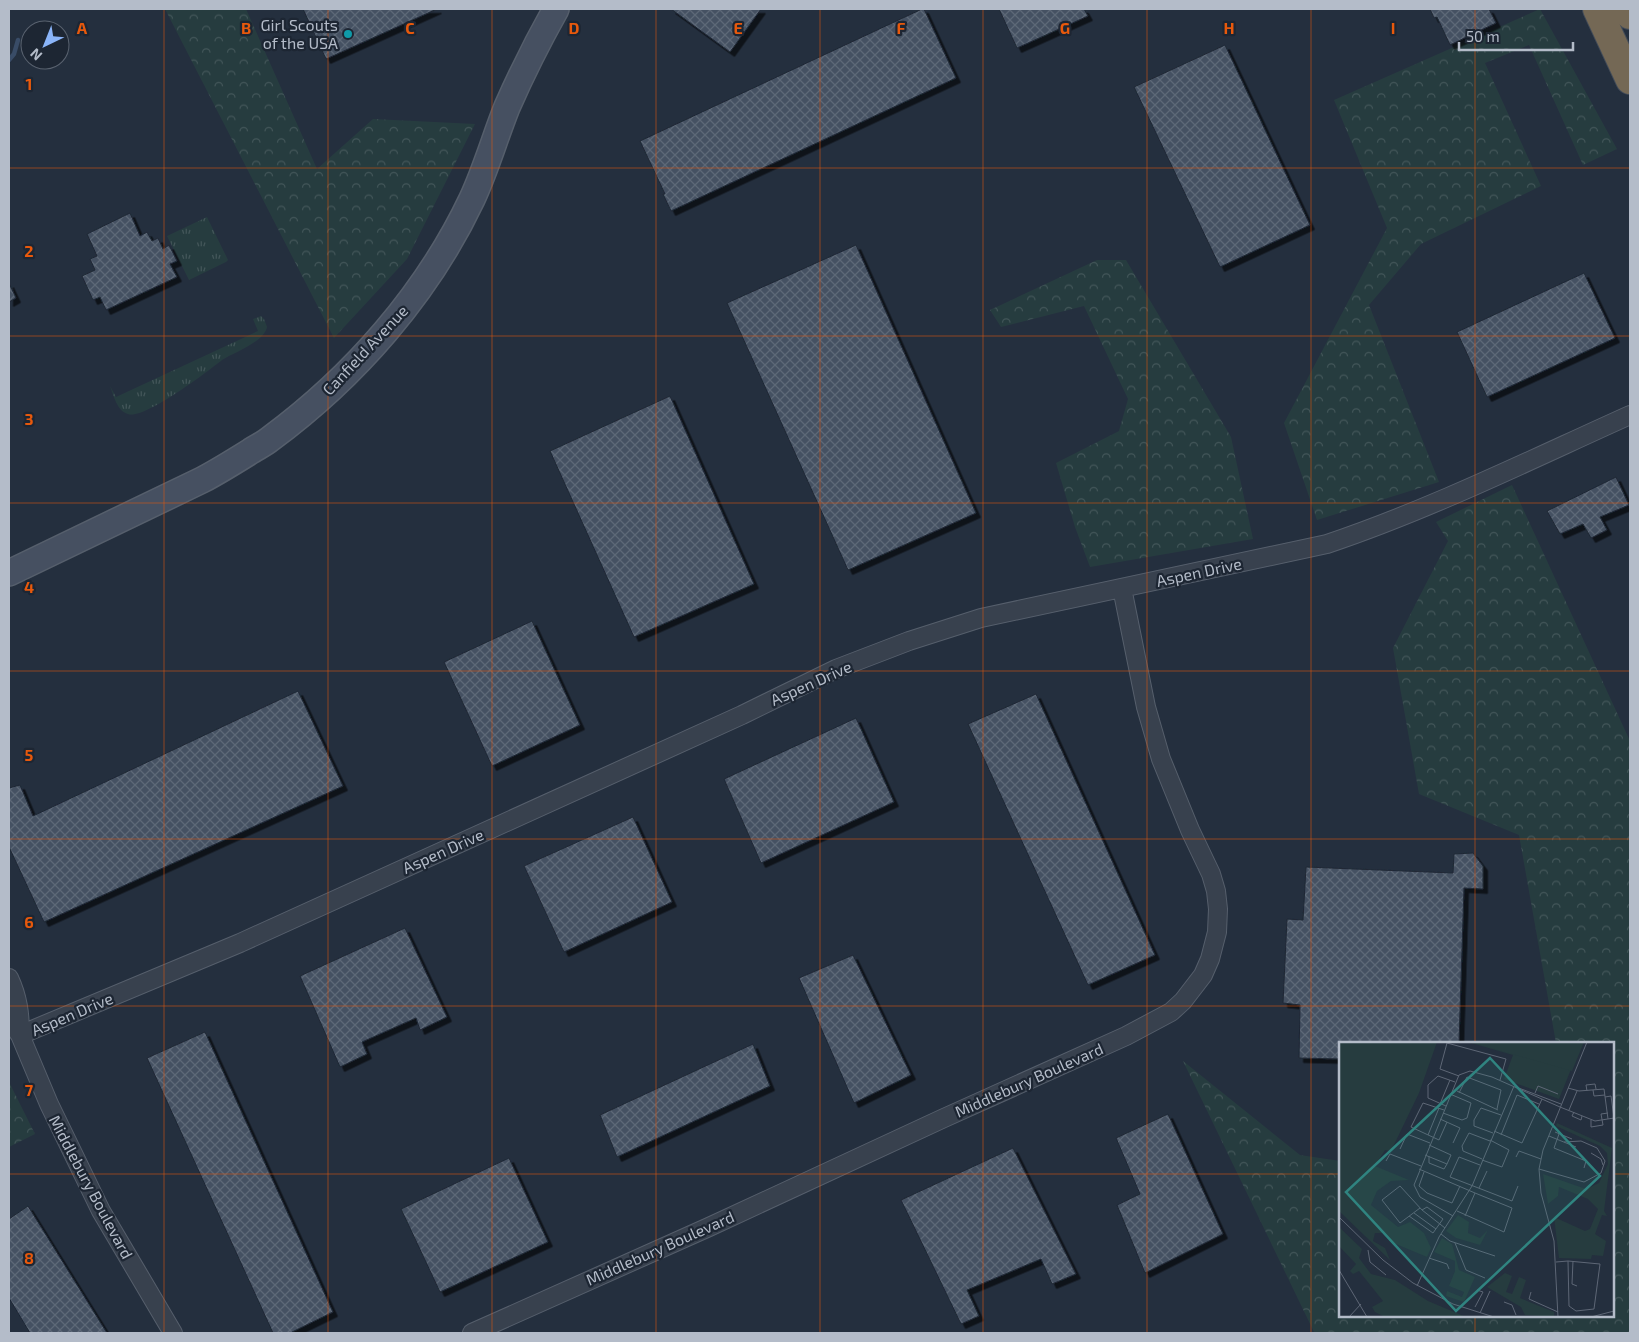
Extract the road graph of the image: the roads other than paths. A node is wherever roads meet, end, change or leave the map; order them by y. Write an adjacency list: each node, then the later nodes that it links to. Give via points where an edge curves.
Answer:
1 (556, 9): 7 (street, Canfield Avenue, via 507,108 474,196 458,228 403,310 345,376 268,441 227,466)
2 (1597, 9): 5 (highway)
3 (1627, 9): 4 (highway)
4 (1630, 16)
5 (1630, 80)
6 (1630, 415): 8 (street, Aspen Drive, via 1435,504 1353,536)
7 (9, 573)
8 (1122, 588): 11 (street, Aspen Drive, via 981,618 836,669 254,937); 13 (street, Middlebury Boulevard, via 1146,707 1161,759 1216,891 1217,932 1203,975 1188,996 1171,1012 1126,1036)
9 (9, 978): 11 (street, Middlebury Boulevard, via 18,1006)
10 (9, 1019): 11 (street, Middlebury Boulevard)
11 (20, 1035): 12 (street, Middlebury Boulevard, via 48,1104 85,1180)
12 (174, 1333)
13 (472, 1333)

